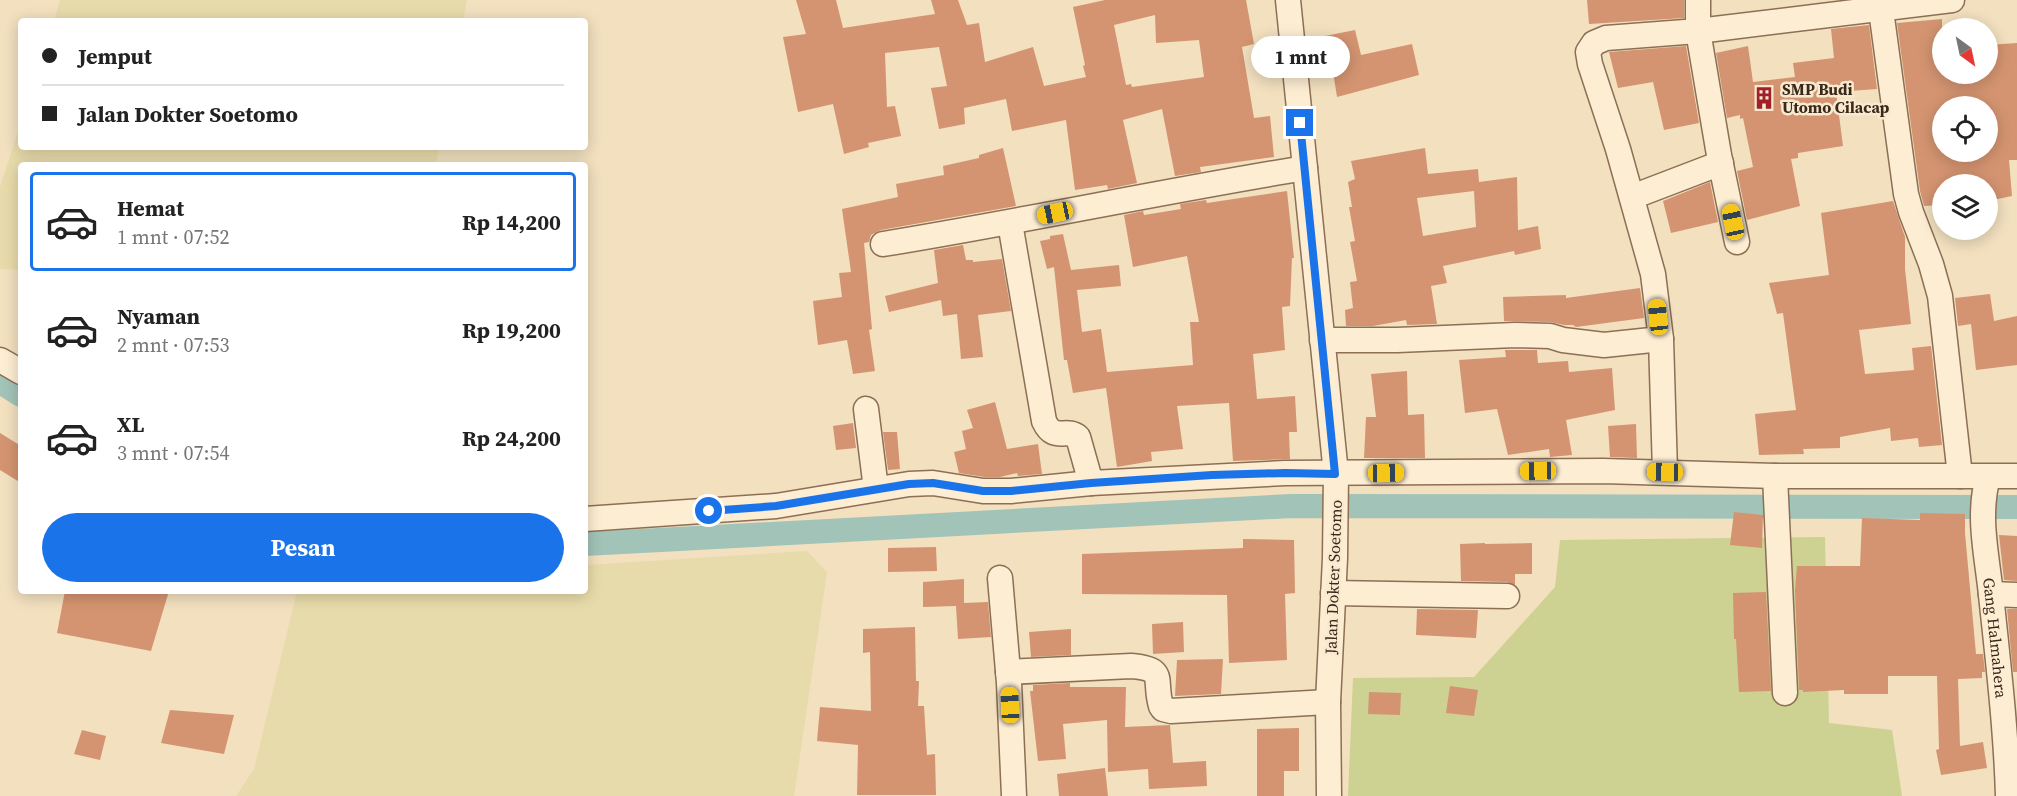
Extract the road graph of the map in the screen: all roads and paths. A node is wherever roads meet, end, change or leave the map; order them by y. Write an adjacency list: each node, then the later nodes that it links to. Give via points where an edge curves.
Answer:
1 (1288, 0): 7 (street, Jalan Dokter Soetomo)
2 (1698, 0): 5 (street)
3 (1953, 0): 4 (street)
4 (1881, 10): 5 (street); 19 (street, via 1906,194 1941,296)
5 (1698, 31): 6 (street); 8 (street, via 1606,38 1594,43 1588,52)
6 (1721, 163): 8 (street); 10 (street)
7 (1305, 168): 9 (street); 13 (street, Jalan Dokter Soetomo)
8 (1632, 196): 12 (street, via 1653,274)
9 (1010, 223): 11 (street); 22 (street, via 1044,421 1053,433 1078,437)
10 (1737, 242)
11 (883, 244)
12 (1661, 339): 13 (street, via 1604,345 1550,336); 17 (street)
13 (1322, 340): 18 (street, Jalan Dokter Soetomo)
14 (0, 360): 15 (street)
15 (18, 370)
16 (866, 409): 24 (street)
17 (1665, 472): 18 (street); 21 (street)
18 (1335, 474): 22 (street, via 1212,475); 27 (street, Jalan Dokter Soetomo)
19 (1960, 476): 21 (street); 23 (street)
20 (2017, 476): 23 (street)
21 (1776, 482): 32 (street)
22 (1091, 483): 24 (street, via 1011,491 933,483)
23 (1986, 484): 28 (street, Gang Halmahera, via 1982,517)
24 (876, 489): 25 (street, via 776,506)
25 (588, 519)
26 (1000, 578): 31 (street)
27 (1333, 593): 30 (street); 33 (street, Jalan Dokter Soetomo)
28 (1991, 594): 29 (street); 34 (street, Gang Halmahera)
29 (2017, 595)
30 (1507, 596)
31 (1008, 672): 33 (street, via 1146,668 1157,676 1161,706 1172,711); 35 (street)
32 (1785, 693)
33 (1328, 702): 36 (street, Jalan Dokter Soetomo)
34 (2011, 781)
35 (1014, 796)
36 (1329, 796)

